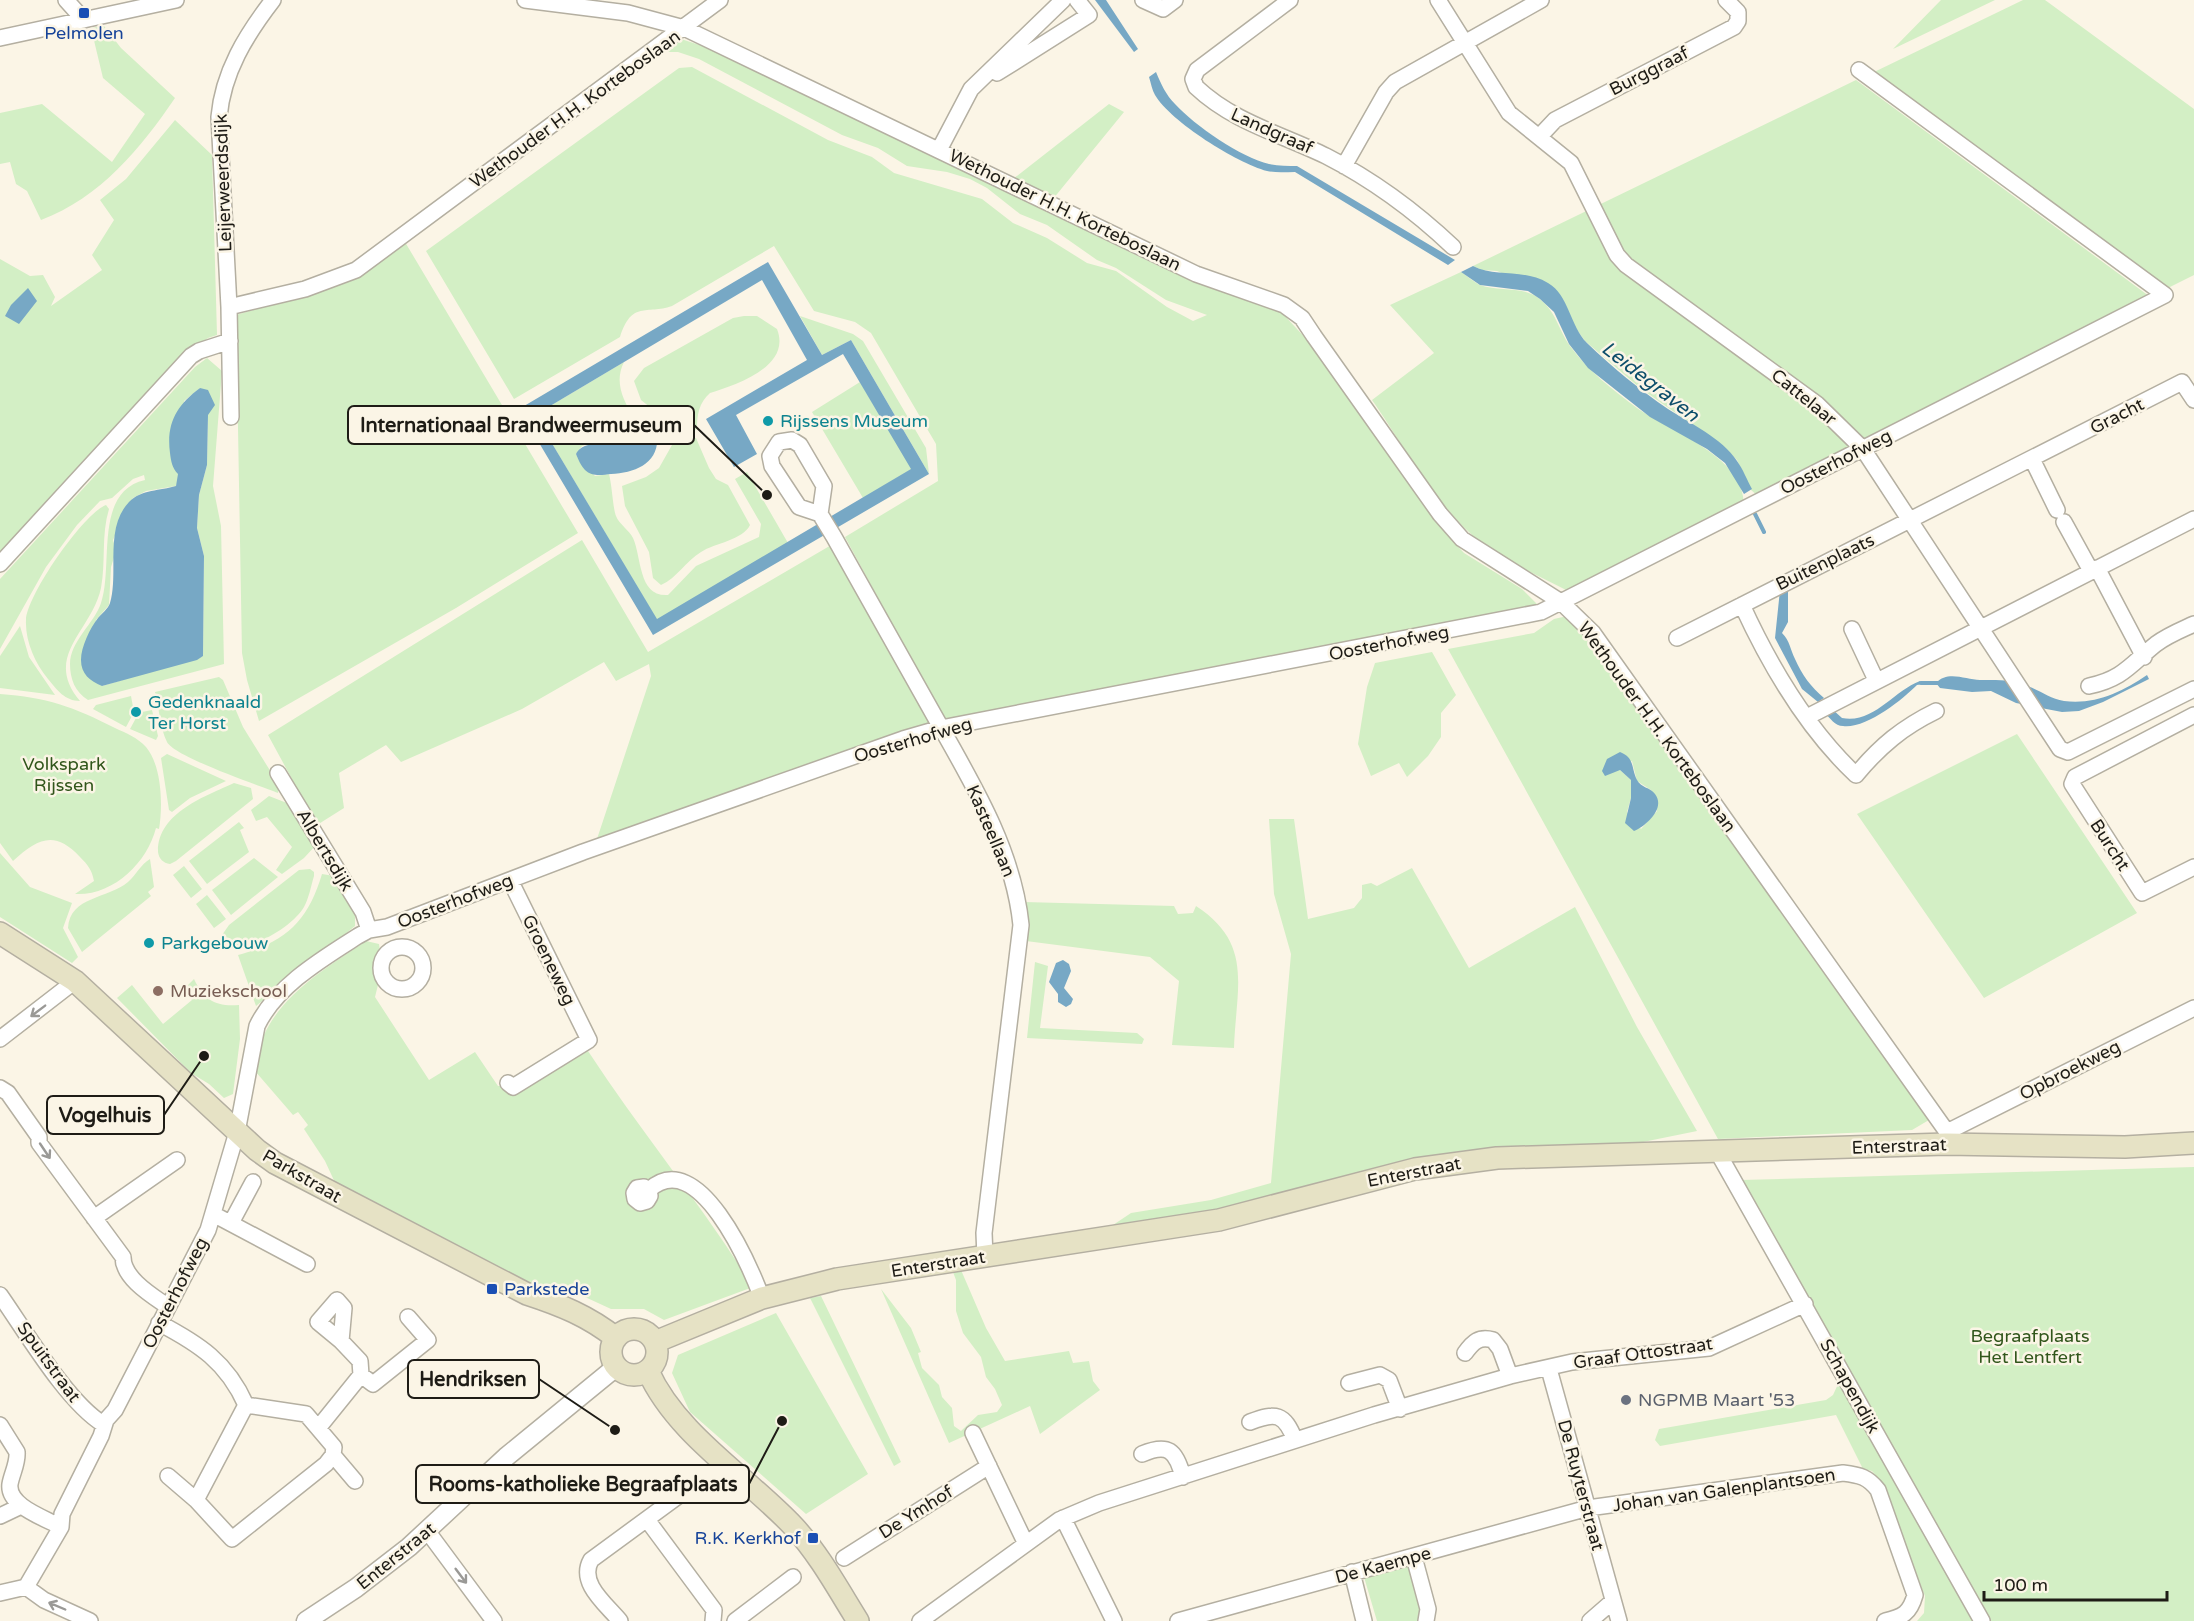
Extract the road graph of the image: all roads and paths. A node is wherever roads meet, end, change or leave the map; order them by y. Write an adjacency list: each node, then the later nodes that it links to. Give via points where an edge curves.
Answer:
1 (66, 0): 14 (street)
2 (176, 0): 14 (street)
3 (273, 0): 24 (street, Leijerweerdsdijk, via 240,48 221,100 219,127)
4 (525, 0): 15 (street, via 628,13)
5 (720, 0): 15 (street)
6 (1063, 0): 19 (street)
7 (1077, 0): 19 (street, via 1089,15)
8 (1143, 0): 9 (street, via 1163,9)
9 (1175, 0)
10 (1290, 0): 22 (street, Landgraaf, via 1197,70 1193,82 1232,115)
11 (1438, 0): 17 (street, Cattelaar)
12 (1541, 0): 17 (street)
13 (1726, 0): 20 (street, Burggraaf, via 1739,14 1732,28 1555,120)
14 (84, 20): 16 (street)
15 (684, 28): 21 (street, Wethouder H.H. Korteboslaan); 24 (street, Wethouder H.H. Korteboslaan, via 356,270 305,289)
16 (0, 38)
17 (1465, 43): 20 (street, Cattelaar, via 1509,113); 22 (street, via 1391,86)
18 (1859, 70): 28 (street, Oosterhofweg, via 2165,295)
19 (971, 89): 21 (street)
20 (1539, 137): 28 (street, Cattelaar, via 1571,163 1617,255 1626,265 1817,404)
21 (939, 150): 35 (street, Wethouder H.H. Korteboslaan, via 1196,274 1293,311 1440,514 1462,538)
22 (1344, 166): 23 (street, Landgraaf, via 1401,203)
23 (1453, 247)
24 (229, 307): 25 (street)
25 (230, 341): 27 (street); 33 (street, via 191,356)
26 (2194, 400): 29 (street, Gracht, via 2182,382)
27 (231, 417)
28 (1863, 448): 32 (street, Cattelaar); 35 (street, Oosterhofweg)
29 (2032, 459): 32 (street, Gracht); 34 (street)
30 (820, 514): 30 (street, via 824,486 800,445 792,440 779,442 770,456 772,466 799,507); 48 (street, Kasteellaan)
31 (2194, 519): 34 (street)
32 (1909, 520): 36 (street, Buitenplaats); 38 (street, Cattelaar)
33 (0, 564)
34 (2094, 570): 38 (street); 41 (street)
35 (1561, 603): 48 (street, Oosterhofweg, via 1521,617); 63 (street, Wethouder H.H. Korteboslaan, via 1593,633)
36 (1742, 605): 40 (street, Buitenplaats); 46 (street, via 1773,668)
37 (2194, 624): 41 (street, via 2174,632)
38 (1979, 628): 42 (street); 49 (street, Cattelaar, via 2056,745 2068,752)
39 (1852, 629): 42 (street)
40 (1677, 638)
41 (2144, 657): 43 (street, via 2117,677)
42 (1876, 680): 46 (street)
43 (2089, 686)
44 (2194, 689): 49 (street, Cattelaar)
45 (1936, 711): 46 (street, via 1909,724 1879,747 1856,775 1839,759)
46 (1813, 713)
47 (2194, 715): 50 (street, Burcht)
48 (941, 728): 53 (street, Oosterhofweg); 72 (street, Kasteellaan, via 1003,849 1014,882 1021,925 984,1233)
49 (2097, 739): 50 (street)
50 (2108, 760): 52 (street, Burcht, via 2075,777 2072,784 2142,893)
51 (278, 773): 54 (street, Albertsdijk, via 363,912)
52 (2194, 867)
53 (510, 880): 54 (street, Oosterhofweg, via 387,927); 60 (street, Groeneweg, via 589,1040 513,1087)
54 (369, 930): 56 (street, Albertsdijk); 62 (street, Oosterhofweg, via 291,984 261,1018 256,1026)
55 (0, 933): 57 (main road, Parkstraat)
56 (388, 952)
57 (75, 981): 59 (street, one-way to 59); 62 (main road, Parkstraat)
58 (2194, 1008): 63 (street, Opbroekweg)
59 (0, 1039)
60 (508, 1083)
61 (0, 1088): 70 (street, one-way to 70, via 8,1093)
62 (237, 1132): 69 (street, Oosterhofweg); 80 (main road, Parkstraat, via 275,1163 527,1294 580,1313)
63 (1947, 1138): 64 (main road, Enterstraat, via 2125,1148); 65 (main road, Enterstraat)
64 (2194, 1143)
65 (1717, 1151): 72 (main road, Enterstraat, via 1463,1161 1389,1175 1219,1220); 76 (street, Schapendijk)
66 (177, 1160): 70 (street)
67 (253, 1182): 71 (street)
68 (649, 1190): 75 (street, via 661,1181 673,1180 684,1182 704,1197 736,1239)
69 (213, 1214): 71 (street); 77 (street, Oosterhofweg, via 175,1297)
70 (94, 1218): 77 (street, via 142,1289)
71 (231, 1223): 73 (street)
72 (985, 1257): 75 (main road, Enterstraat, via 837,1279)
73 (307, 1264)
74 (0, 1295): 93 (street, Spuitstraat, via 88,1415)
75 (762, 1298): 82 (main road, Enterstraat)
76 (1805, 1304): 85 (street, Graaf Ottostraat, via 1709,1348 1572,1362); 136 (street, Schapendijk)
77 (167, 1306): 79 (street, Oosterhofweg)
78 (408, 1317): 87 (street, via 428,1340 373,1384)
79 (159, 1323): 90 (street, via 212,1354); 93 (street, Oosterhofweg)
80 (616, 1338): 82 (main road, via 636,1329); 84 (main road, via 611,1352)
81 (341, 1341): 87 (street, via 360,1361)
82 (655, 1342): 86 (main road, via 657,1358)
83 (1465, 1353): 88 (street, via 1473,1342 1493,1340)
84 (616, 1366): 86 (main road, via 631,1375); 112 (street, Enterstraat, via 514,1450)
85 (1549, 1369): 88 (street, Graaf Ottostraat); 107 (street, De Ruyterstraat)
86 (648, 1371): 127 (main road, via 662,1398 681,1420 795,1528)
87 (361, 1375): 95 (street)
88 (1510, 1376): 91 (street, Graaf Ottostraat)
89 (1349, 1383): 91 (street, via 1380,1375 1389,1380)
90 (246, 1405): 95 (street, via 306,1414); 105 (street)
91 (1400, 1408): 97 (street, Graaf Ottostraat)
92 (1250, 1422): 97 (street, via 1271,1414 1279,1417 1289,1425)
93 (104, 1424): 111 (street, Oosterhofweg, via 62,1514)
94 (0, 1425): 106 (street, via 17,1452 10,1491)
95 (319, 1427): 99 (street, via 334,1447)
96 (974, 1433): 100 (street)
97 (1294, 1440): 102 (street, Graaf Ottostraat)
98 (1142, 1454): 102 (street, via 1158,1447 1167,1449 1178,1458)
99 (333, 1455): 103 (street); 105 (street, via 232,1539)
100 (989, 1466): 113 (street); 114 (street, De Ymhof)
101 (168, 1476): 105 (street)
102 (1183, 1477): 109 (street, Graaf Ottostraat)
103 (355, 1481)
104 (696, 1483): 110 (street)
105 (196, 1500)
106 (21, 1506): 108 (street); 111 (street)
107 (1588, 1508): 115 (street, De Kaempe); 120 (street, De Ruyterstraat); 135 (street, Johan van Galenplantsoen, via 1843,1473 1861,1475 1878,1490 1915,1595 1904,1616)
108 (0, 1516)
109 (1063, 1518): 113 (street, Graaf Ottostraat); 129 (street)
110 (648, 1521): 124 (street, via 591,1560 586,1569 586,1580); 125 (street, via 714,1610)
111 (61, 1527): 118 (street, Oosterhofweg)
112 (428, 1532): 122 (street, Enterstraat); 123 (street, one-way to 123)
113 (1025, 1542): 128 (street, Graaf Ottostraat)
114 (844, 1557)
115 (1414, 1557): 116 (street, De Kaempe); 132 (street, via 1428,1609)
116 (1352, 1572): 130 (street, De Kaempe); 131 (street)
117 (793, 1577): 126 (street)
118 (26, 1587): 119 (street); 121 (street, one-way to 118, via 44,1600)
119 (0, 1593)
120 (1614, 1601): 133 (street); 134 (street, De Ruyterstraat)
121 (90, 1621)
122 (306, 1621)
123 (494, 1621)
124 (620, 1621)
125 (713, 1621)
126 (735, 1621)
127 (858, 1621)
128 (920, 1621)
129 (1114, 1621)
130 (1181, 1621)
131 (1364, 1621)
132 (1426, 1621)
133 (1590, 1621)
134 (1619, 1621)
135 (1885, 1621)
136 (1982, 1621)

